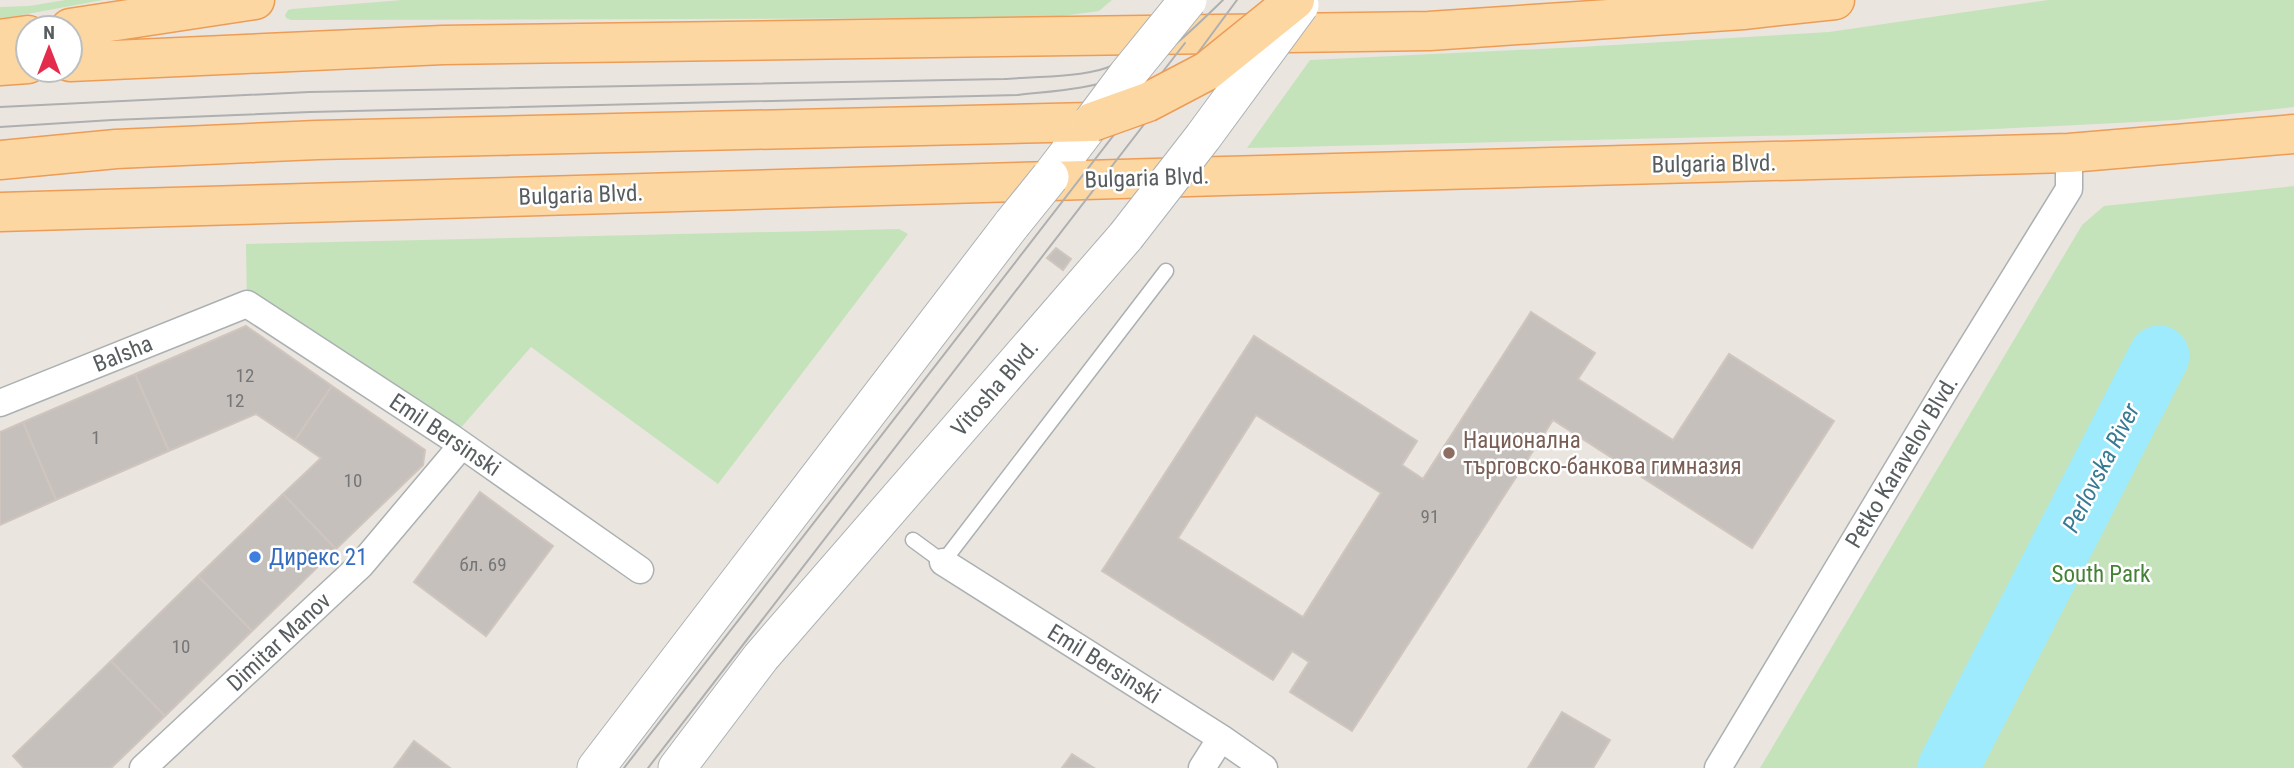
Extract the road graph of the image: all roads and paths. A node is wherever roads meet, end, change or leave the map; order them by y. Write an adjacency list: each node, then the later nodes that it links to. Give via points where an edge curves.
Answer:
1 (254, 0): 6 (main road)
2 (1188, 0): 8 (street, bridge)
3 (1295, 0): 8 (main road, bridge, via 1207,71 1149,102)
4 (1304, 0): 23 (street, Vitosha Blvd., bridge, via 1126,236 761,657)
5 (1835, 0): 7 (main road, via 1429,30 443,44)
6 (84, 26)
7 (84, 61)
8 (1092, 122): 11 (main road, via 317,140 116,149); 22 (street, bridge)
9 (2294, 134): 10 (main road, Bulgaria Blvd.)
10 (2069, 153): 12 (main road, Bulgaria Blvd.); 26 (street, Petko Karavelov Blvd., via 2069,189)
11 (0, 160)
12 (0, 212)
13 (1166, 271): 18 (lane)
14 (247, 304): 15 (street, Balsha); 16 (street, Emil Bersinski)
15 (0, 403)
16 (462, 445): 19 (street, Emil Bersinski); 21 (street, Dimitar Manov, via 361,565)
17 (913, 541): 18 (lane)
18 (943, 562): 20 (street, Emil Bersinski)
19 (640, 570)
20 (1221, 738): 24 (street); 25 (street, Emil Bersinski)
21 (143, 768)
22 (596, 768)
23 (677, 768)
24 (1202, 768)
25 (1264, 768)
26 (1718, 768)

